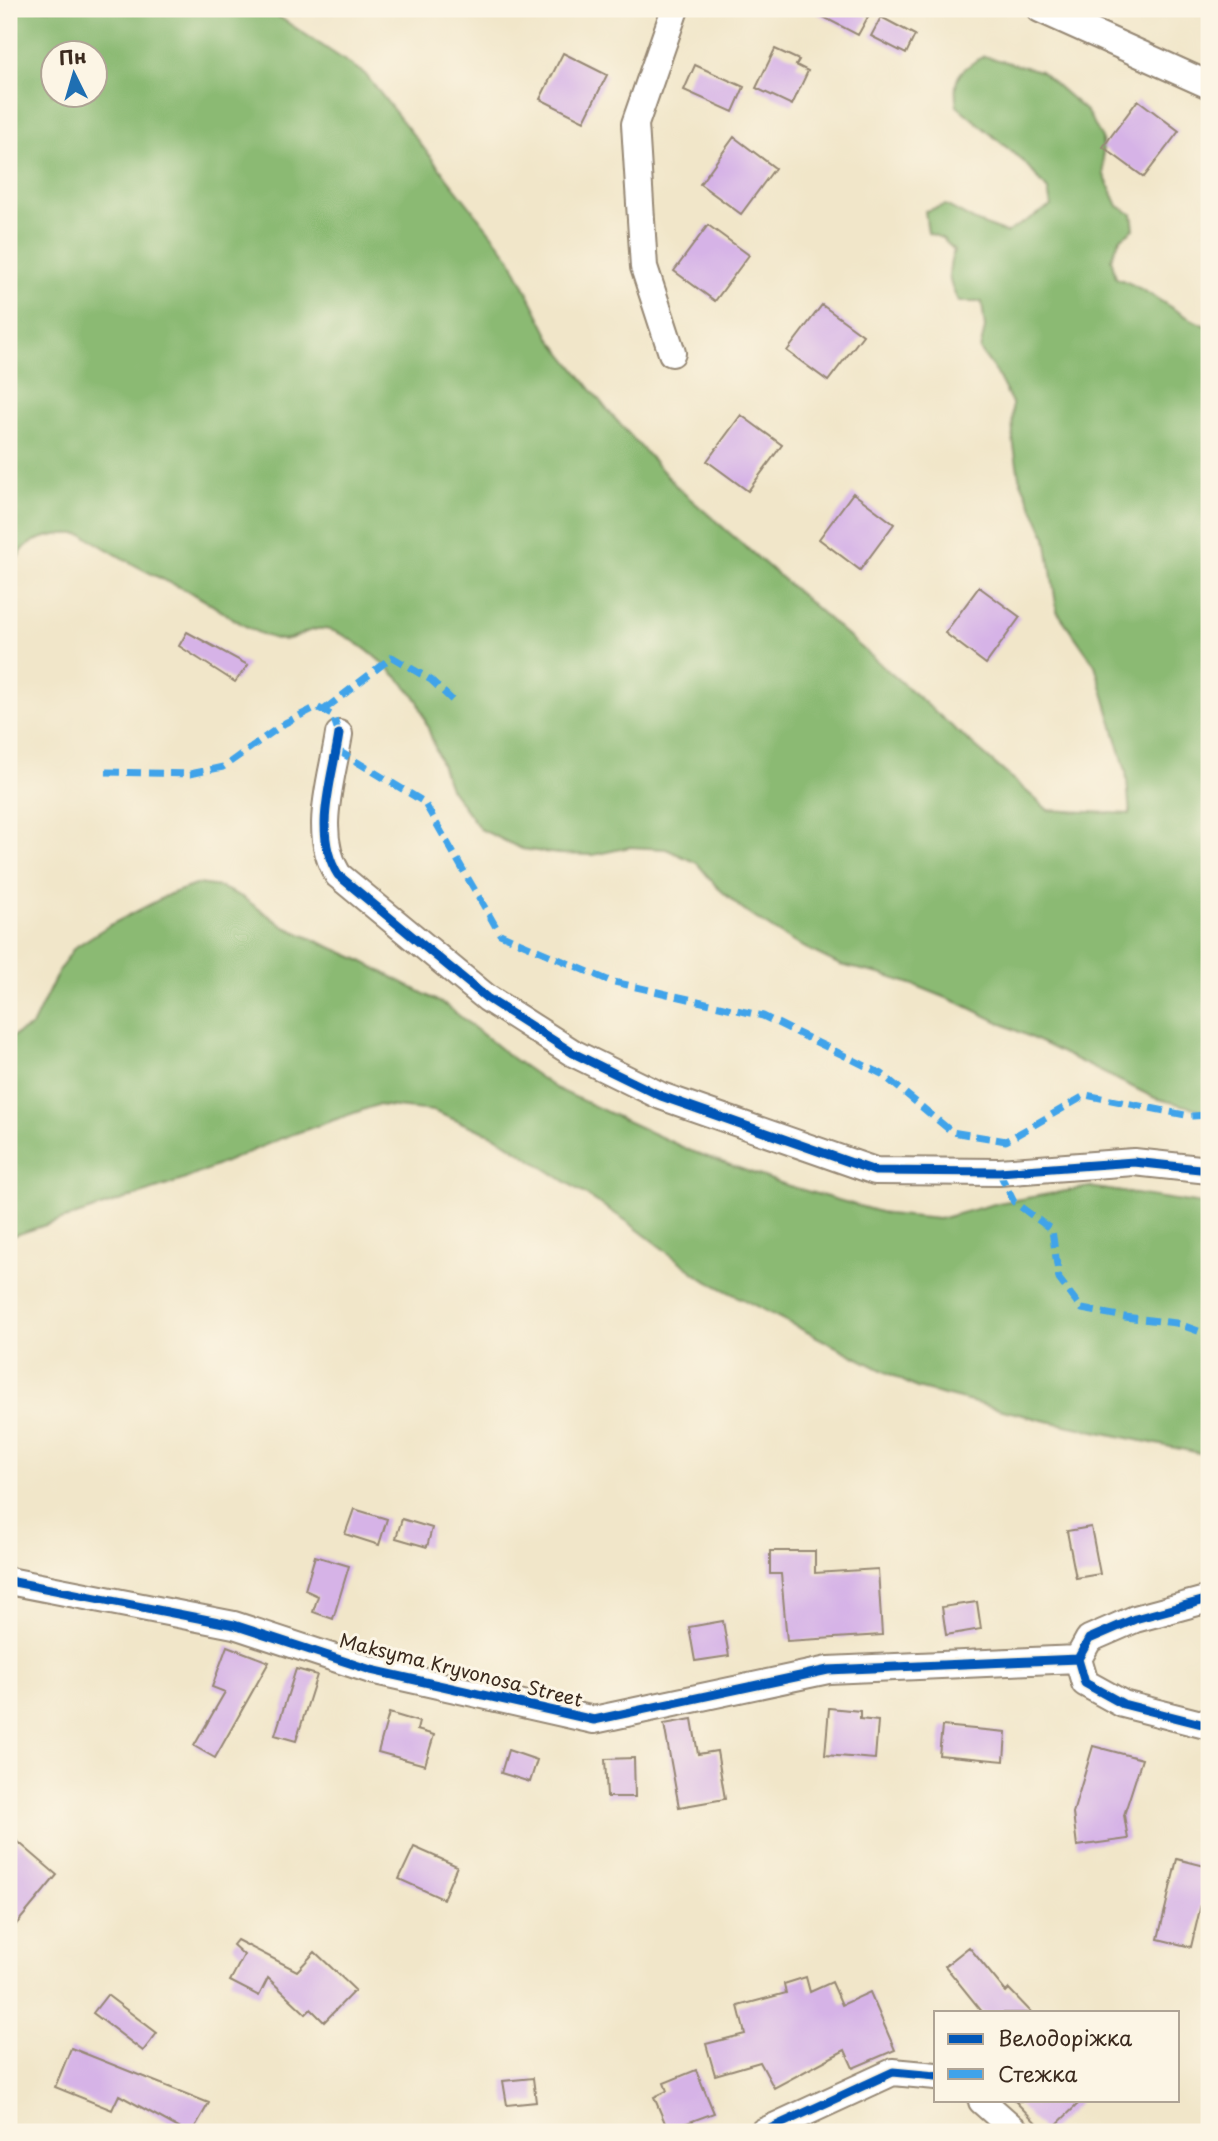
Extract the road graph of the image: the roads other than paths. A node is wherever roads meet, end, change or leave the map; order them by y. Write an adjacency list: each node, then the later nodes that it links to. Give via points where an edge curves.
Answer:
1 (676, 9): 4 (street, via 635,124 644,267)
2 (1040, 9): 3 (street)
3 (1209, 85)
4 (672, 353)
5 (339, 734): 6 (street, via 324,830 330,863 338,875 487,998 573,1053 661,1096 875,1171 999,1172 1134,1162)
6 (1209, 1170)
7 (9, 1581): 9 (street, Maksyma Kryvonosa Street, via 234,1625 371,1670 594,1720 828,1670)
8 (1209, 1599): 9 (street, via 1135,1619 1089,1639)
9 (1078, 1659): 10 (street, via 1085,1683 1123,1704)
10 (1209, 1726)
11 (934, 2076): 13 (street, via 893,2072)
12 (983, 2102): 14 (street)
13 (763, 2132)
14 (1017, 2132)

